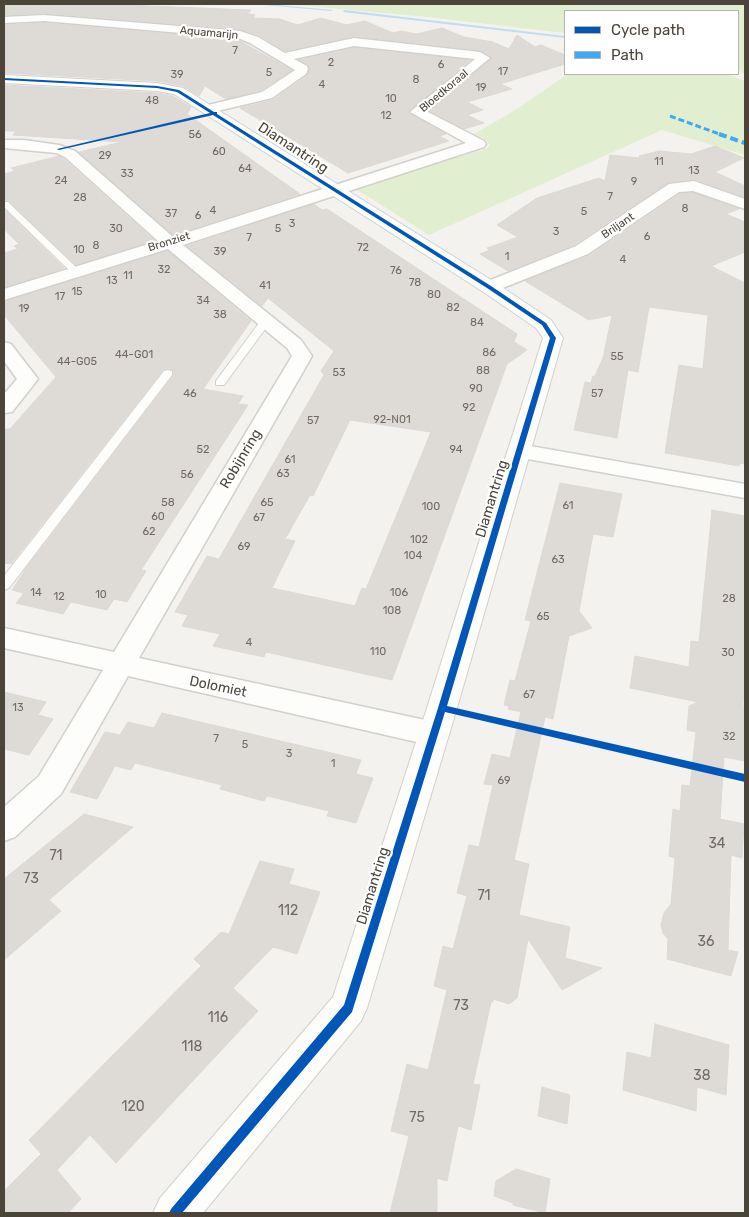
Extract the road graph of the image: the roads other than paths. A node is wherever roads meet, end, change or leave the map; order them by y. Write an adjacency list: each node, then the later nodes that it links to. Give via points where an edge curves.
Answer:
1 (4, 20): 2 (street, Aquamarijn, via 44,18 240,35)
2 (284, 57): 4 (street, Aquamarijn, via 302,69 300,74 267,95); 6 (street, Bloedkoraal, via 354,42 484,58 416,112 479,144)
3 (4, 79): 4 (street, Diamantring, via 170,88)
4 (209, 109): 6 (street, Diamantring)
5 (8, 152): 9 (street, Robijnring, via 24,144 59,149 70,154)
6 (335, 189): 9 (street, Bronziet); 11 (street, Diamantring)
7 (5, 204): 10 (lane)
8 (745, 204): 11 (street, Briljant, via 700,188 675,187 582,250)
9 (169, 242): 10 (street, Bronziet); 13 (street, Robijnring)
10 (76, 272): 12 (street, Bronziet)
11 (489, 287): 18 (street, Diamantring, via 544,324 553,338)
12 (4, 295)
13 (266, 321): 16 (lane); 22 (street, Robijnring, via 294,344 302,356)
14 (4, 348): 17 (street, via 28,379)
15 (168, 373): 20 (lane)
16 (220, 383)
17 (4, 407)
18 (519, 451): 19 (street); 23 (street, Diamantring)
19 (745, 491)
20 (4, 585)
21 (4, 638): 22 (street, Dolomiet)
22 (120, 665): 23 (street, Dolomiet); 24 (street, Robijnring, via 50,785)
23 (434, 734): 25 (street, Diamantring, via 348,1008)
24 (4, 827)
25 (175, 1213)

